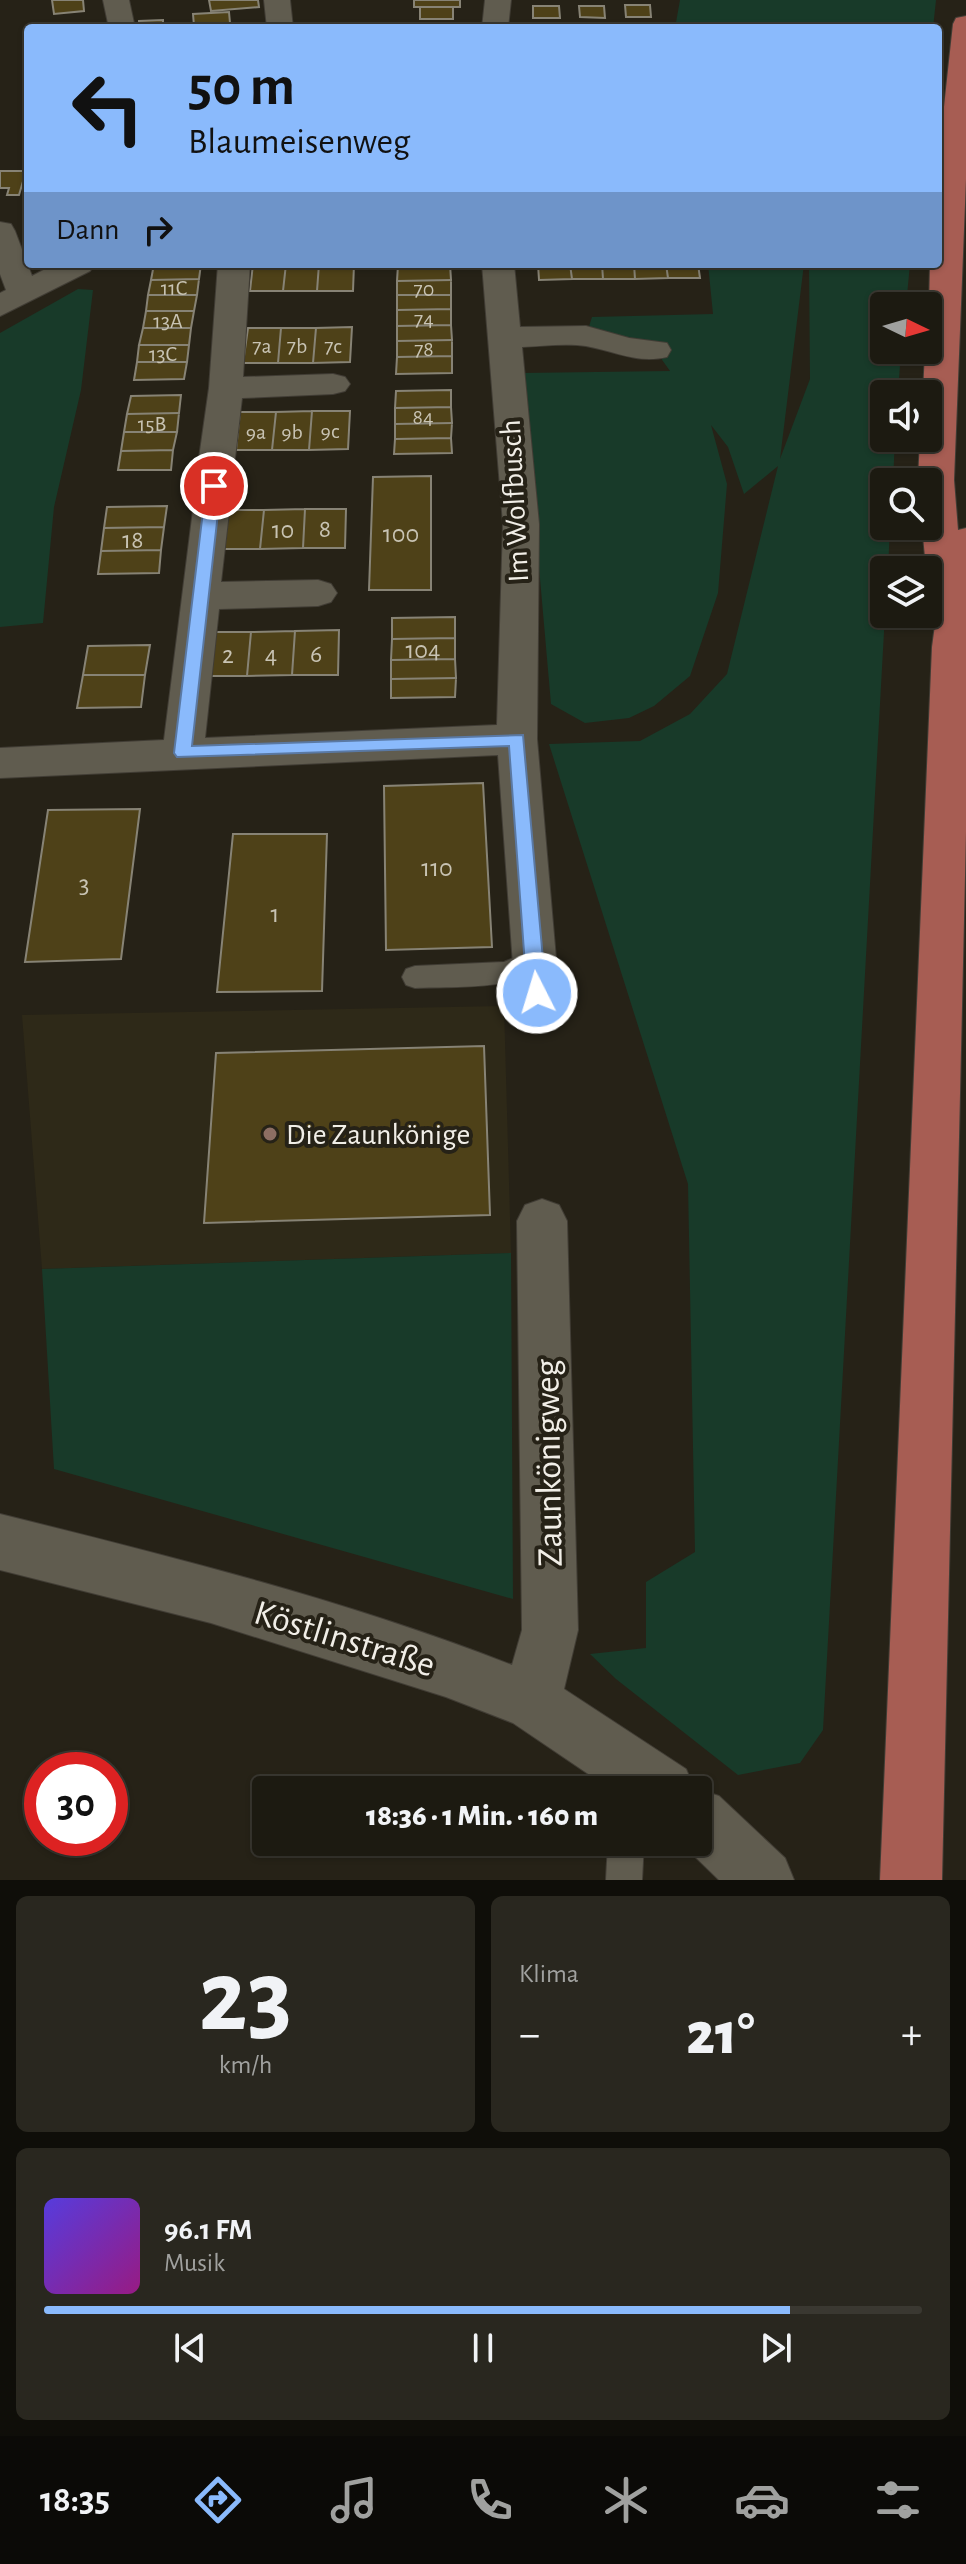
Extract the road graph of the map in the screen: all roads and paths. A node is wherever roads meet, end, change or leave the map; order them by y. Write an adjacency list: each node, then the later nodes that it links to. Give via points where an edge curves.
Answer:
1 (116, 0): 4 (street)
2 (277, 0): 5 (street)
3 (498, 0): 6 (street)
4 (121, 24)
5 (280, 24)
6 (495, 24)
7 (966, 24): 20 (main road, via 947,222 936,480)
8 (0, 231): 12 (street)
9 (71, 268): 12 (street)
10 (234, 268): 16 (street)
11 (498, 268): 13 (street, Im Wolfbusch)
12 (11, 300)
13 (503, 337): 14 (street, via 586,336); 21 (street, Im Wolfbusch, via 521,524)
14 (655, 350)
15 (333, 384): 16 (street)
16 (226, 388): 19 (street)
17 (966, 540): 20 (main road)
18 (318, 593): 19 (street)
19 (201, 596): 22 (street)
20 (951, 647): 32 (main road)
21 (517, 739): 22 (street); 24 (street)
22 (183, 753): 23 (street)
23 (0, 763)
24 (535, 976): 25 (lane)
25 (415, 977)
26 (542, 1221): 28 (street, Zaunkönigweg, via 550,1630)
27 (0, 1542): 28 (street, Köstlinstraße, via 211,1595 446,1668)
28 (532, 1702): 29 (street, Köstlinstraße)
29 (634, 1776)
30 (625, 1856): 31 (lane)
31 (624, 1880)
32 (911, 1880)

